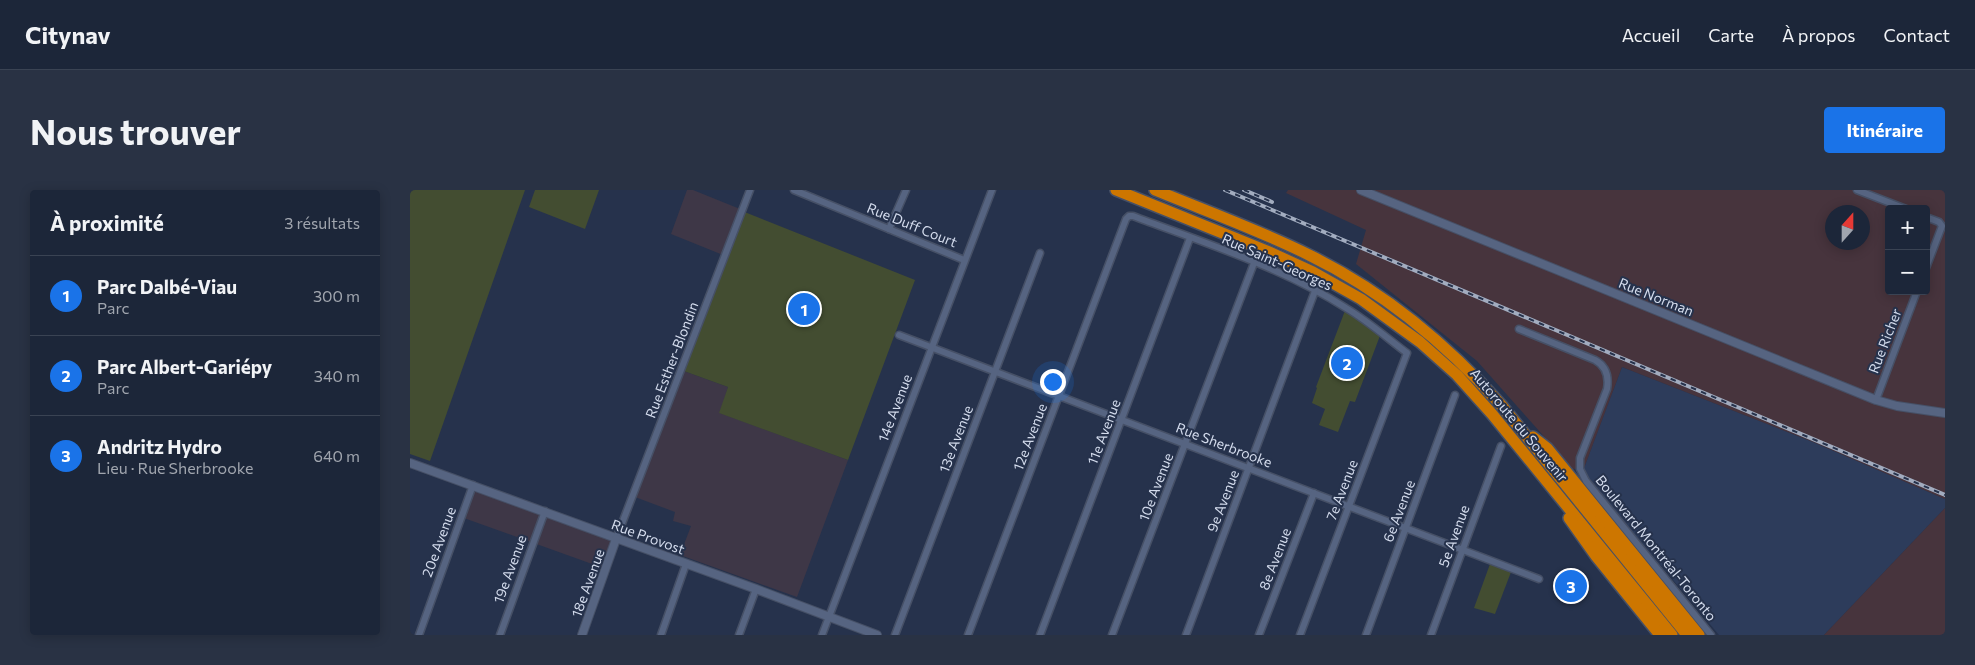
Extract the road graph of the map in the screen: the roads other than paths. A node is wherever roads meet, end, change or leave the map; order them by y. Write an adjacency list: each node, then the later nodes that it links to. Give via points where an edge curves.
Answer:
1 (750, 190): 41 (street, Rue Esther-Blondin)
2 (794, 190): 12 (street, Rue Duff Court)
3 (906, 190): 12 (street)
4 (992, 190): 16 (street, 14e Avenue)
5 (1116, 190): 34 (highway, Autoroute du Souvenir, via 1284,258 1361,299 1407,332 1452,371 1486,406)
6 (1155, 190): 30 (highway, Autoroute du Souvenir, via 1308,254 1368,288 1448,351)
7 (1362, 190): 27 (street, Rue Norman)
8 (1857, 190): 9 (street)
9 (1896, 205)
10 (1930, 218): 15 (street, via 1942,226)
11 (1126, 219): 13 (street, Rue Saint-Georges, via 1133,216); 26 (street, 12e Avenue)
12 (889, 229): 16 (street, Rue Duff Court)
13 (1190, 238): 17 (street, Rue Saint-Georges); 29 (street, 11e Avenue)
14 (1040, 253): 24 (street, 13e Avenue)
15 (1930, 258)
16 (964, 260): 22 (street, 14e Avenue)
17 (1254, 263): 18 (street, Rue Saint-Georges); 31 (street, 10e Avenue)
18 (1315, 291): 23 (street, Rue Saint-Georges, via 1348,309); 35 (street, 9e Avenue)
19 (1915, 295): 27 (street, Rue Richer)
20 (1518, 329): 67 (street, Boulevard Montréal-Toronto, via 1595,360 1604,367 1608,389 1580,458 1581,472)
21 (899, 335): 22 (street, Rue Sherbrooke)
22 (931, 348): 24 (street, Rue Sherbrooke); 46 (street, 14e Avenue)
23 (1407, 353): 38 (street, 7e Avenue)
24 (995, 372): 26 (street, Rue Sherbrooke); 54 (street, 13e Avenue)
25 (1455, 395): 40 (street, 6e Avenue)
26 (1058, 396): 29 (street, Rue Sherbrooke); 55 (street, 12e Avenue)
27 (1876, 400): 28 (street, Rue Norman)
28 (1945, 413)
29 (1122, 420): 31 (street, Rue Sherbrooke); 56 (street, 11e Avenue)
30 (1518, 425): 65 (highway, Autoroute du Souvenir); 66 (highway, via 1547,448)
31 (1186, 444): 35 (street, Rue Sherbrooke); 57 (street, 10e Avenue)
32 (1501, 446): 42 (street, 5e Avenue)
33 (410, 463): 36 (street, Rue Provost)
34 (1533, 464): 63 (highway, via 1581,537); 64 (highway, Autoroute du Souvenir)
35 (1249, 468): 37 (street, Rue Sherbrooke); 58 (street, 9e Avenue)
36 (473, 485): 39 (street, Rue Provost); 47 (street, 20e Avenue)
37 (1314, 493): 38 (street, Rue Sherbrooke); 59 (street, 8e Avenue)
38 (1350, 507): 40 (street, Rue Sherbrooke); 60 (street, 7e Avenue)
39 (545, 511): 41 (street, Rue Provost); 48 (street, 19e Avenue)
40 (1406, 528): 42 (street, Rue Sherbrooke); 61 (street, 6e Avenue)
41 (616, 539): 43 (street, Rue Provost); 49 (street, 18e Avenue)
42 (1463, 550): 44 (street, Rue Sherbrooke); 62 (street, 5e Avenue)
43 (686, 564): 45 (street, Rue Provost); 50 (street)
44 (1540, 579)
45 (756, 589): 46 (street, Rue Provost); 51 (street)
46 (830, 617): 52 (street, 14e Avenue); 53 (street, Rue Provost)
47 (419, 635)
48 (500, 635)
49 (582, 635)
50 (661, 635)
51 (739, 635)
52 (822, 635)
53 (877, 635)
54 (895, 635)
55 (968, 635)
56 (1040, 635)
57 (1112, 635)
58 (1186, 635)
59 (1259, 635)
60 (1300, 635)
61 (1366, 635)
62 (1431, 635)
63 (1660, 635)
64 (1672, 635)
65 (1687, 635)
66 (1698, 635)
67 (1711, 635)

